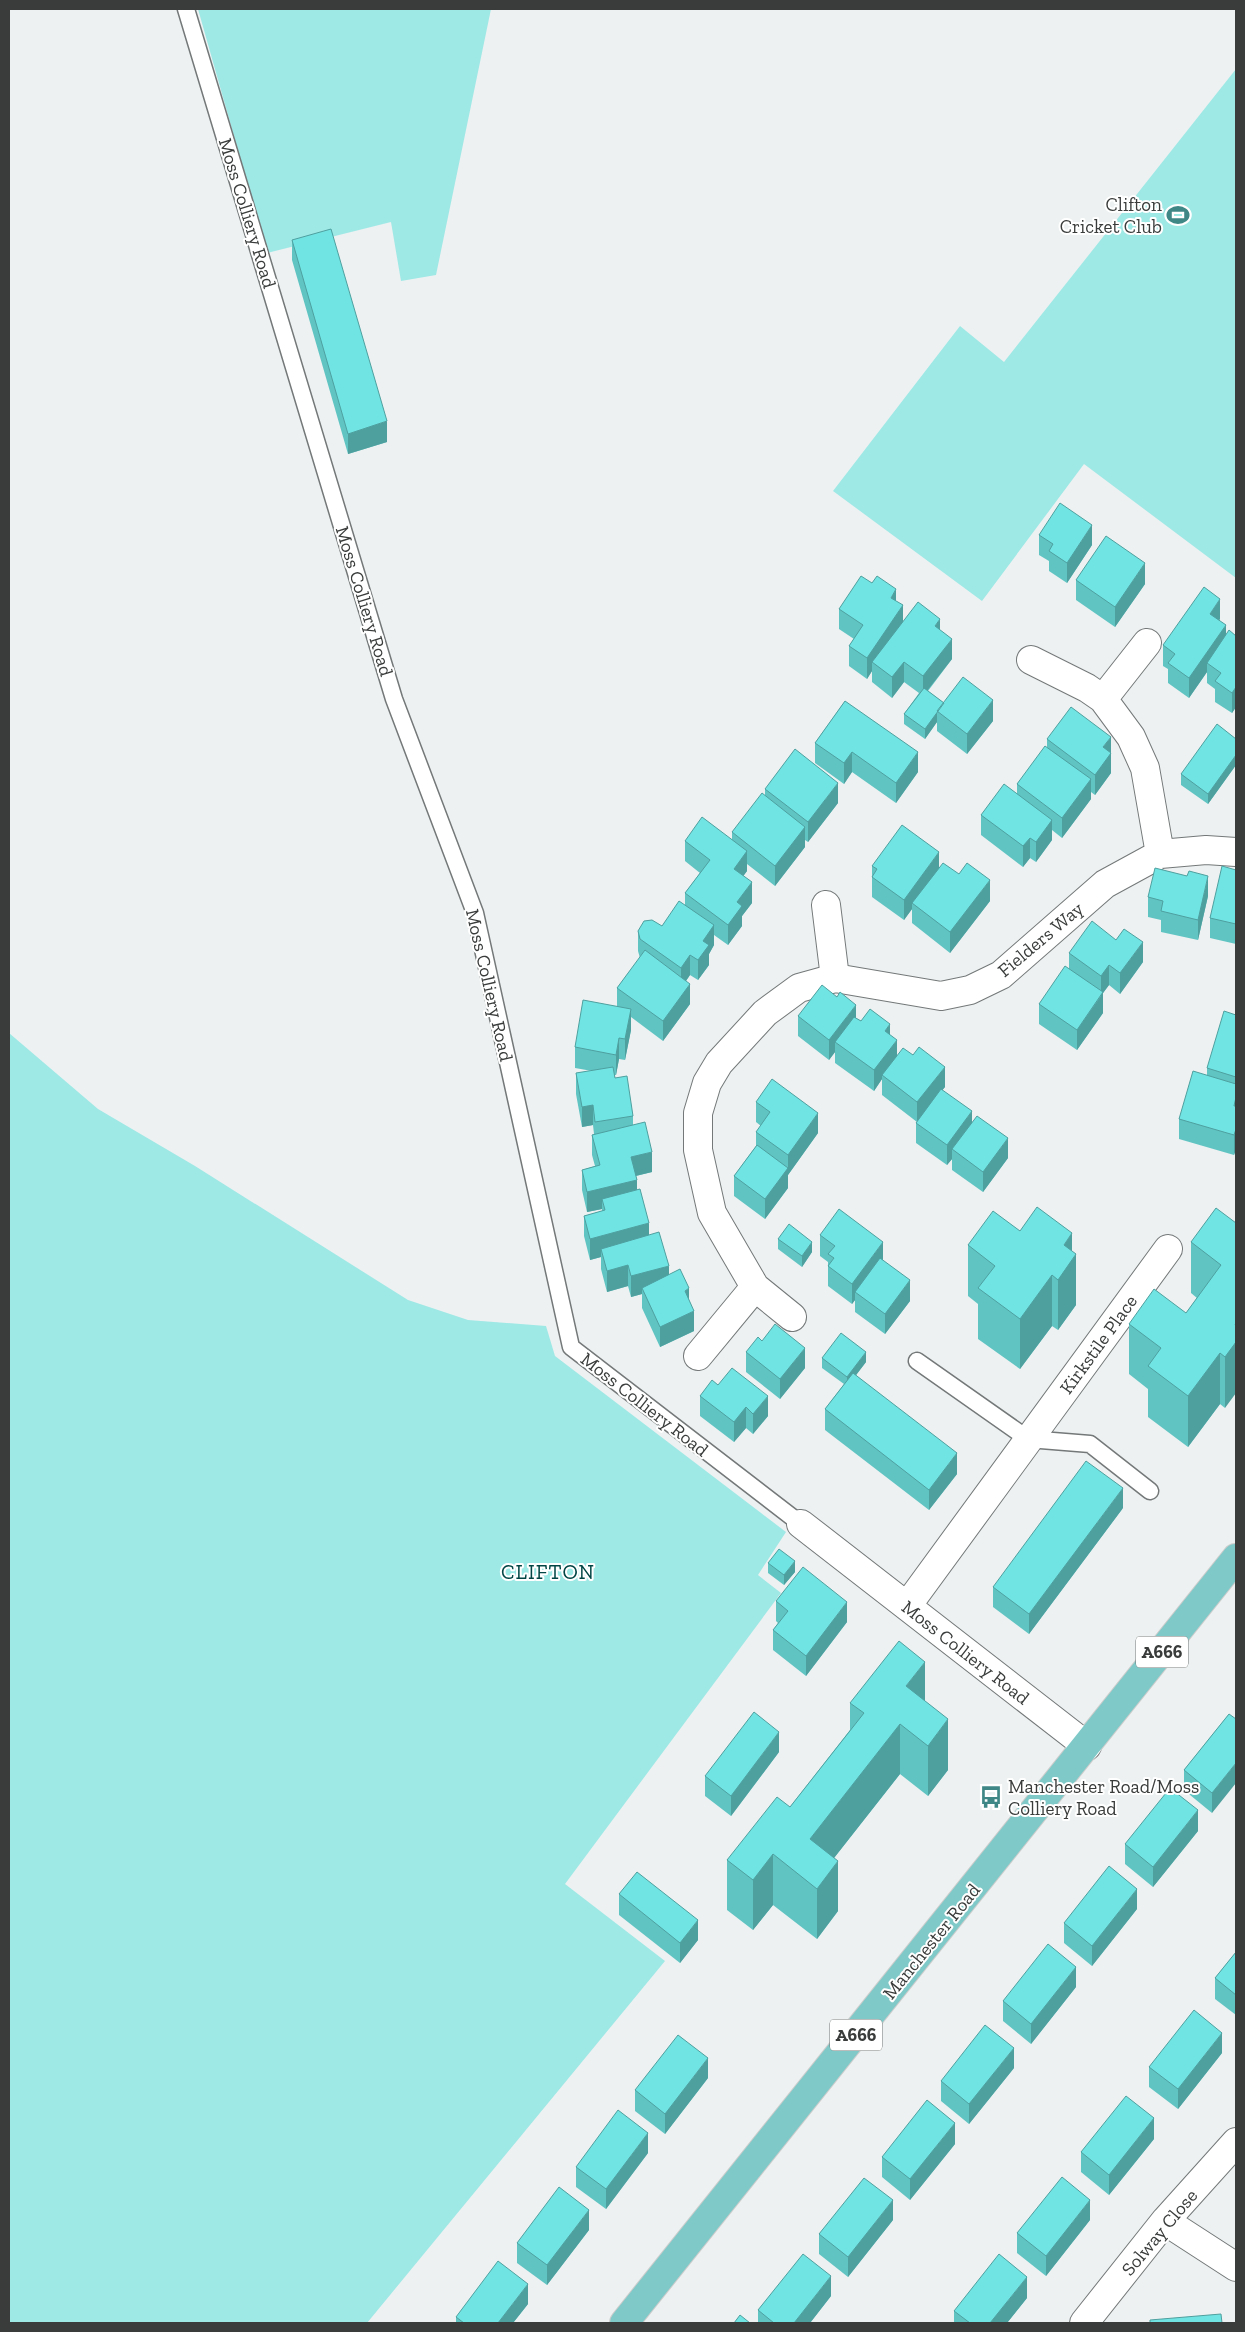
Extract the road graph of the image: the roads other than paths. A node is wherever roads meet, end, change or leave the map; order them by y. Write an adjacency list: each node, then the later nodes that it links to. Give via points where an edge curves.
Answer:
1 (186, 9): 16 (lane, Moss Colliery Road, via 394,699 475,912 571,1347)
2 (1147, 643): 4 (street)
3 (1031, 660): 4 (street)
4 (1103, 699): 6 (street, via 1131,737 1145,768)
5 (1236, 852): 6 (street, Fielders Way, via 1206,850)
6 (1160, 854): 8 (street, Fielders Way, via 1105,884 1001,974 970,990 941,996)
7 (826, 904): 8 (street)
8 (835, 978): 10 (street, Fielders Way, via 799,988 765,1013 719,1063 707,1083 698,1113 698,1150 712,1213)
9 (1168, 1249): 14 (street, Kirkstile Place)
10 (755, 1287): 11 (street, Fielders Way); 12 (street)
11 (792, 1317)
12 (698, 1356)
13 (917, 1361): 14 (lane)
14 (1028, 1439): 15 (lane, via 1090,1444); 18 (street, Kirkstile Place)
15 (1150, 1491)
16 (801, 1524): 18 (street, Moss Colliery Road)
17 (1234, 1564): 19 (main road, Manchester Road / A666)
18 (907, 1606): 19 (street, Moss Colliery Road)
19 (1087, 1746): 23 (main road, Manchester Road / A666)
20 (1236, 2142): 21 (street, Solway Close)
21 (1165, 2221): 22 (street); 24 (street, Solway Close)
22 (1236, 2268)
23 (624, 2323)
24 (1084, 2323)

